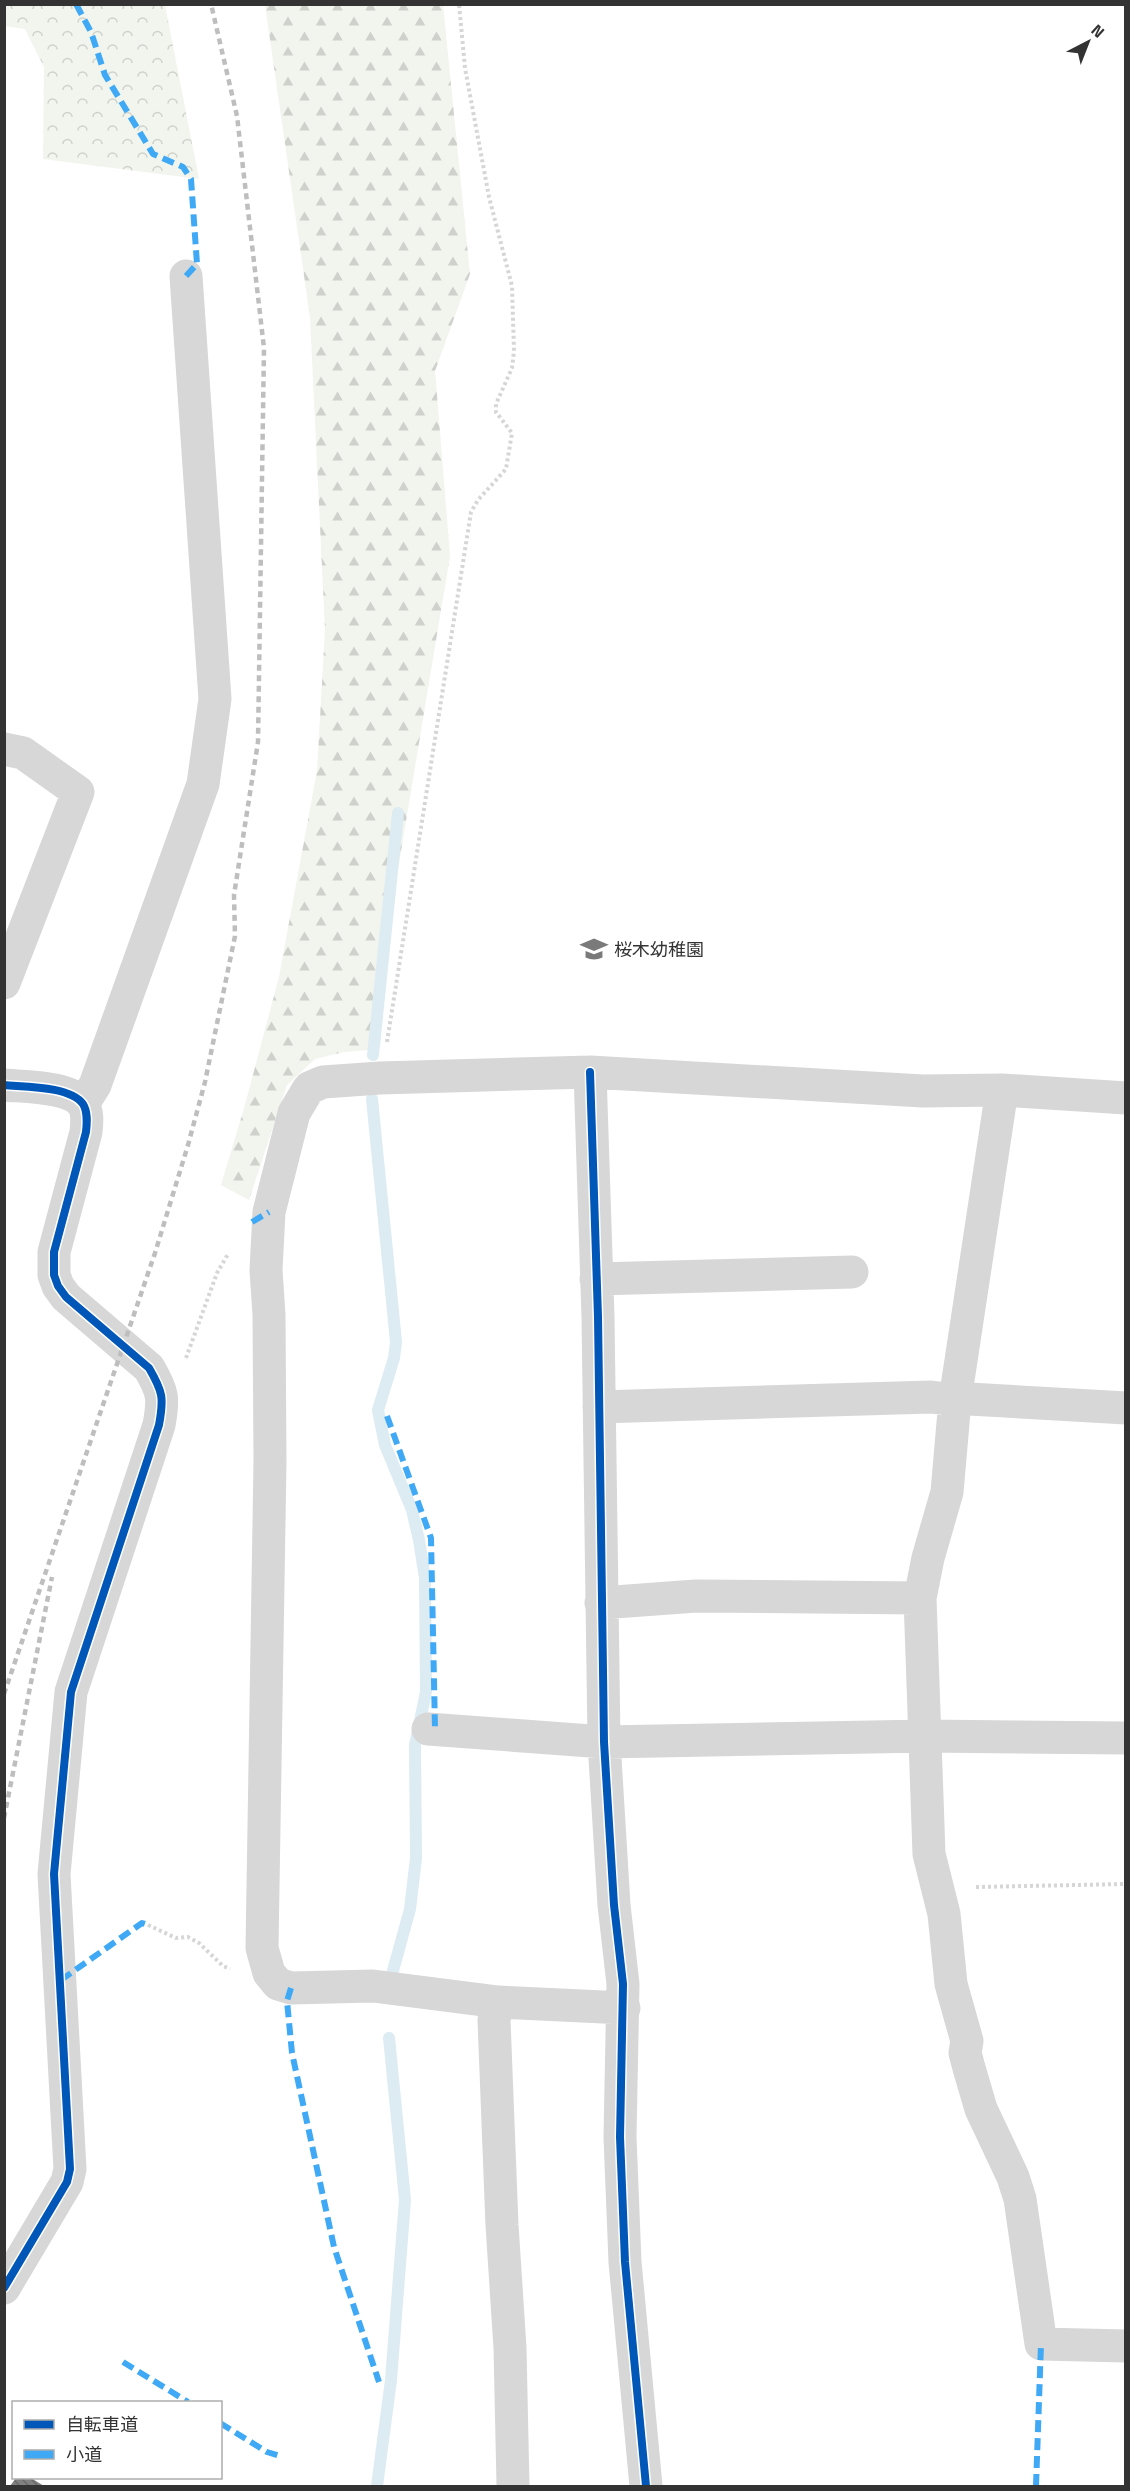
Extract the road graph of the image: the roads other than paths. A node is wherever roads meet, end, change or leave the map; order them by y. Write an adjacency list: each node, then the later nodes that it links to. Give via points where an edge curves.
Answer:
1 (186, 276): 8 (street, via 215,699 204,784 95,1085)
2 (4, 749): 3 (street, via 23,753 78,792)
3 (4, 983)
4 (590, 1072): 6 (street, via 923,1091); 10 (street); 20 (street, via 380,1078 323,1082 309,1088 300,1100 269,1212 266,1270 270,1461 262,1948 269,1973 278,1984 291,1989 373,1986)
5 (4, 1085): 8 (street, via 59,1090)
6 (1002, 1090): 7 (street); 11 (street)
7 (1125, 1098)
8 (83, 1104): 22 (street, via 86,1132 54,1252 54,1275 66,1297 149,1368 163,1400 159,1425 71,1692 54,1874 70,2169 67,2182)
9 (852, 1272): 10 (street)
10 (596, 1279): 12 (street)
11 (955, 1400): 12 (street, via 931,1397); 13 (street); 14 (street, via 947,1492)
12 (599, 1407): 15 (street)
13 (1125, 1408)
14 (920, 1598): 15 (street, via 696,1596); 17 (street)
15 (602, 1603): 19 (street)
16 (428, 1729): 19 (street)
17 (926, 1736): 18 (street); 19 (street); 23 (street, via 929,1854 944,1914 951,1984 981,2109 1020,2199 1041,2344)
18 (1125, 1738)
19 (604, 1742): 21 (street)
20 (498, 2002): 21 (street); 24 (street, via 494,2020)
21 (624, 2008): 25 (street, via 620,2073 624,2251)
22 (4, 2288)
23 (1125, 2346)
24 (513, 2487)
25 (646, 2487)

